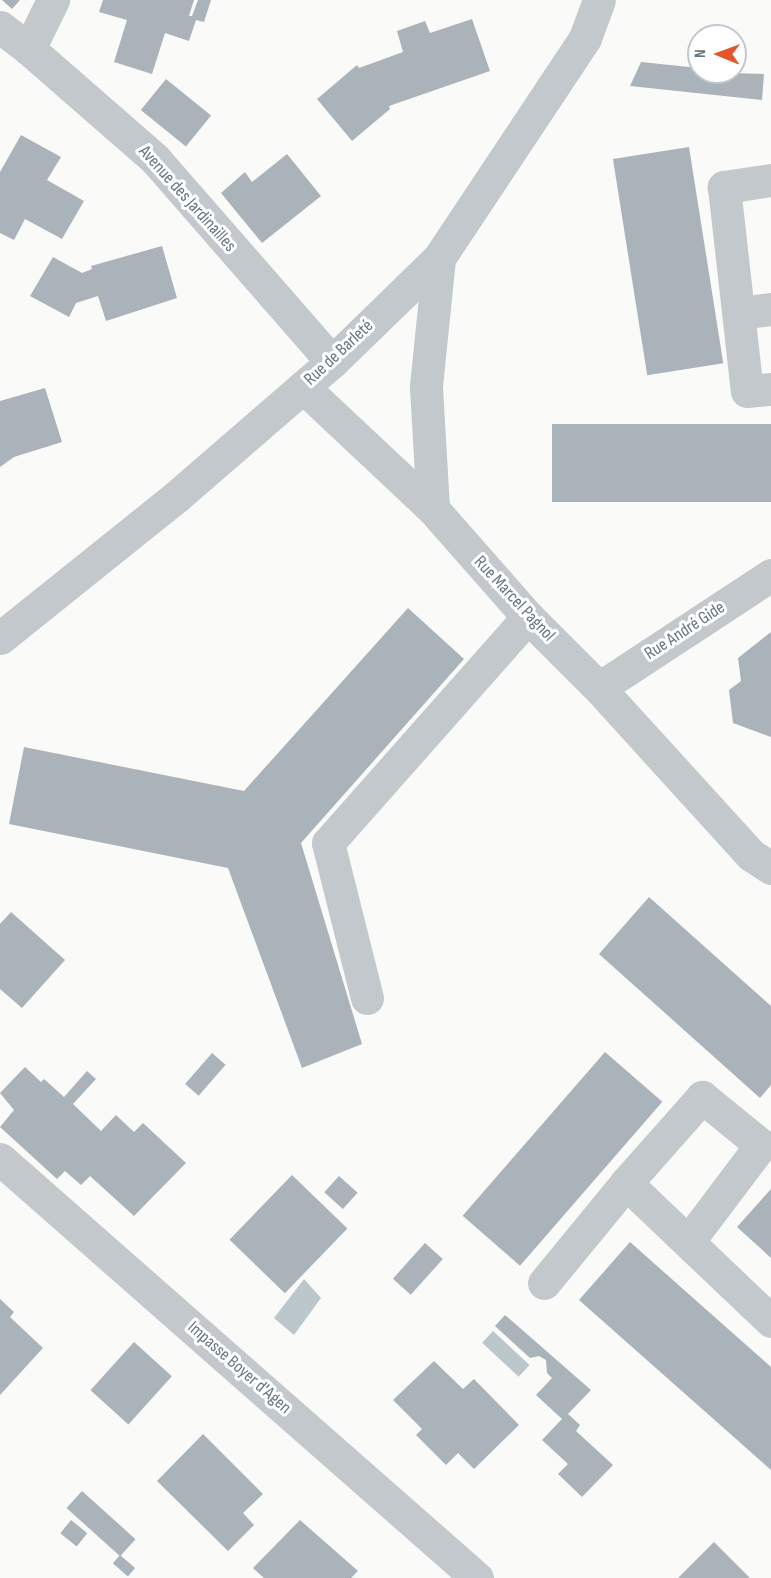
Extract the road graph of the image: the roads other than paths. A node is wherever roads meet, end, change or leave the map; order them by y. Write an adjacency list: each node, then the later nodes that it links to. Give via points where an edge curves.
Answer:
1 (53, 0): 4 (street)
2 (599, 0): 6 (street, Rue de Barleté, via 585,38)
3 (0, 27): 4 (street, Avenue des Jardinailles)
4 (29, 49): 9 (street, Avenue des Jardinailles, via 155,159)
5 (771, 180): 8 (street, via 724,187)
6 (439, 258): 9 (street, Rue de Barleté); 12 (street, via 426,387)
7 (771, 309): 8 (street)
8 (739, 313): 11 (street, via 747,391)
9 (332, 362): 10 (street, Rue de Barleté)
10 (303, 387): 12 (street, Rue Marcel Pagnol); 15 (street, Rue de Barleté, via 176,497)
11 (771, 388)
12 (433, 509): 14 (street, Rue Marcel Pagnol)
13 (771, 575): 16 (street, Rue André Gide)
14 (528, 617): 16 (street, Rue Marcel Pagnol); 18 (street, via 328,843)
15 (0, 638)
16 (599, 688): 17 (street, Rue Marcel Pagnol, via 751,855)
17 (771, 868)
18 (367, 998)
19 (0, 1159): 24 (street, Impasse Boyer d'Agen)
20 (626, 1182): 21 (street); 21 (street, via 702,1098 760,1145); 22 (street)
21 (688, 1242): 23 (street)
22 (544, 1282)
23 (771, 1321)
24 (477, 1578)

